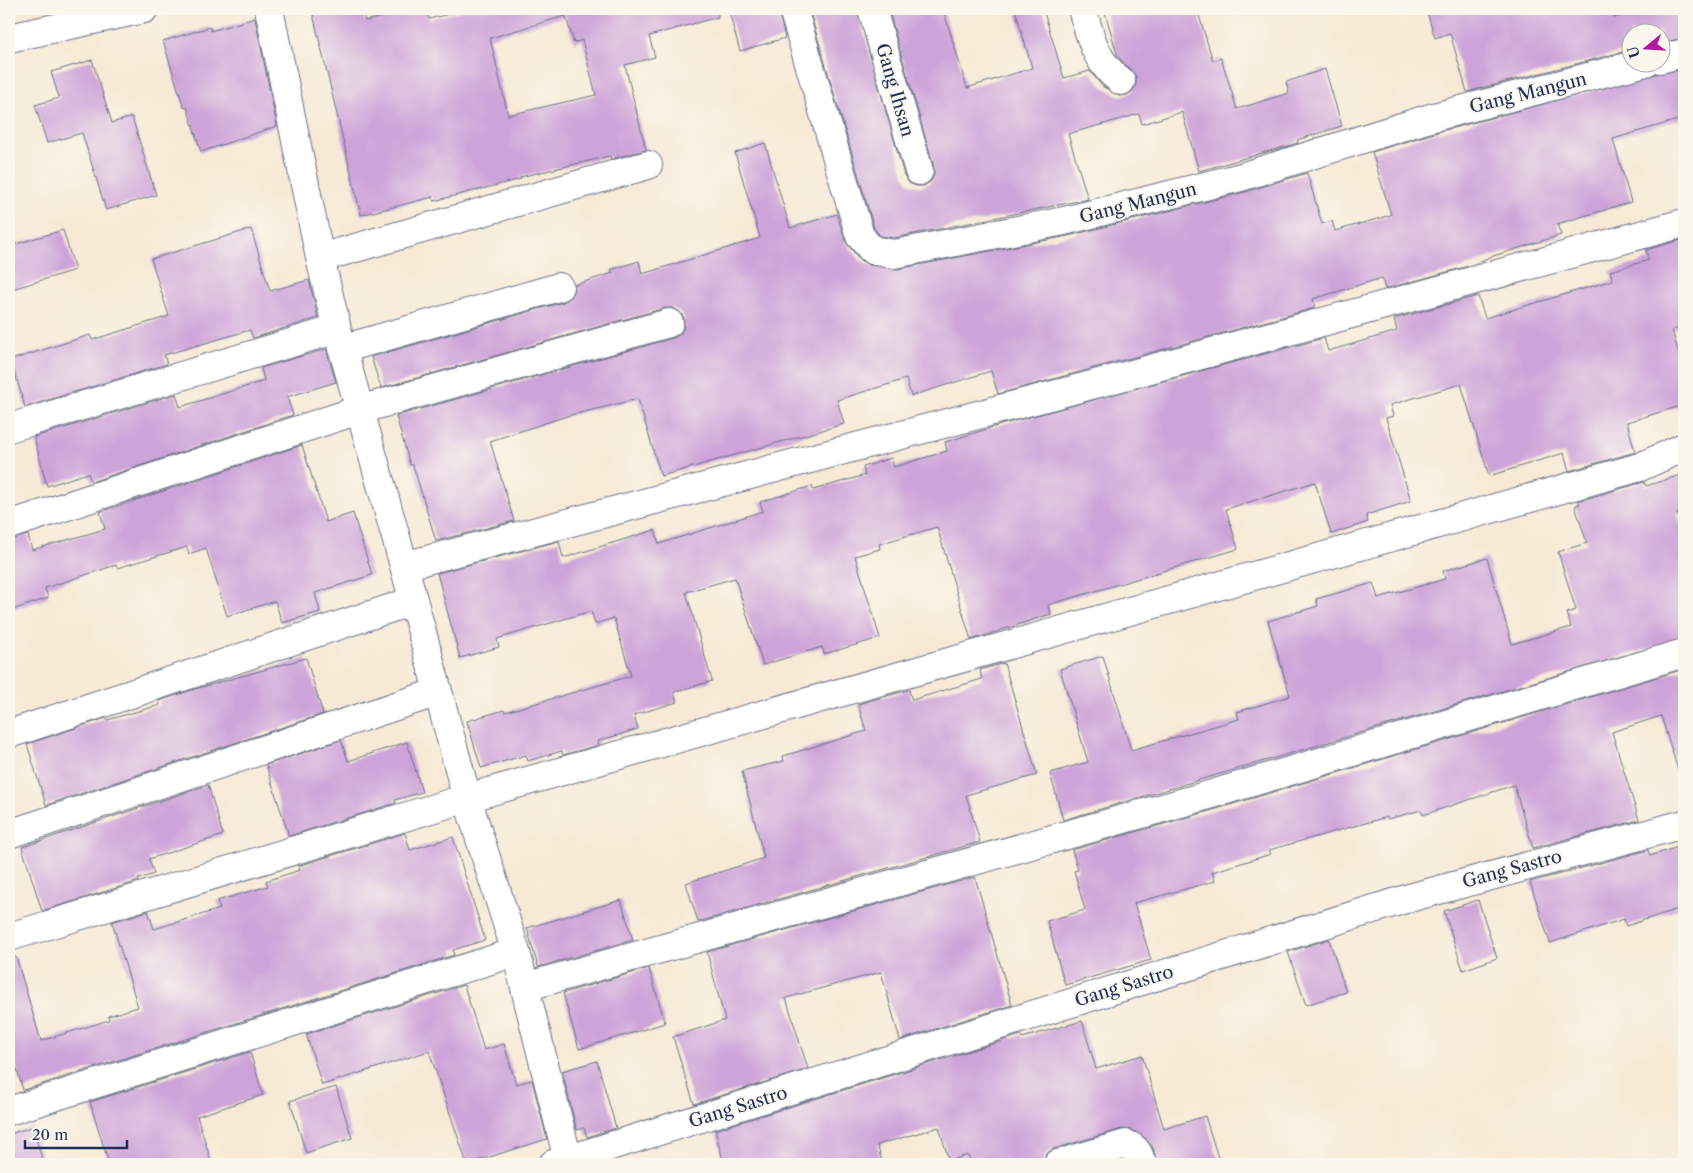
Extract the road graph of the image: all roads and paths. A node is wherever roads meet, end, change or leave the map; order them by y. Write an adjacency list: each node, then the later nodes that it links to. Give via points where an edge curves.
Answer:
1 (269, 9): 14 (street)
2 (793, 9): 9 (street, Gang Mangun, via 860,236 872,250 894,254 1064,221 1232,179 1430,118)
3 (872, 9): 12 (street, Gang Ihsan)
4 (1082, 9): 10 (street, via 1094,47 1107,70)
5 (127, 10): 6 (street)
6 (9, 38)
7 (1684, 53): 8 (street)
8 (1670, 56)
9 (1620, 69)
10 (1121, 81)
11 (648, 165): 14 (street)
12 (919, 172)
13 (1684, 223): 22 (street, via 1103,382)
14 (320, 258): 17 (street)
15 (559, 287): 17 (street)
16 (669, 323): 18 (street)
17 (340, 339): 18 (street); 19 (street)
18 (359, 410): 21 (street); 22 (street)
19 (9, 428)
20 (1684, 447): 27 (street, via 1640,467)
21 (9, 526)
22 (404, 566): 23 (street)
23 (413, 601): 25 (street); 26 (street)
24 (1684, 653): 32 (street, via 1208,795)
25 (438, 692): 27 (street); 29 (street)
26 (9, 734)
27 (467, 798): 30 (street); 31 (street)
28 (1684, 824): 34 (street, Gang Sastro, via 1409,898)
29 (9, 834)
30 (9, 936)
31 (516, 952): 32 (street); 33 (street)
32 (525, 987): 34 (street)
33 (9, 1111)
34 (563, 1163)
35 (1058, 1164): 36 (street, via 1126,1144 1139,1153)
36 (1142, 1164)

